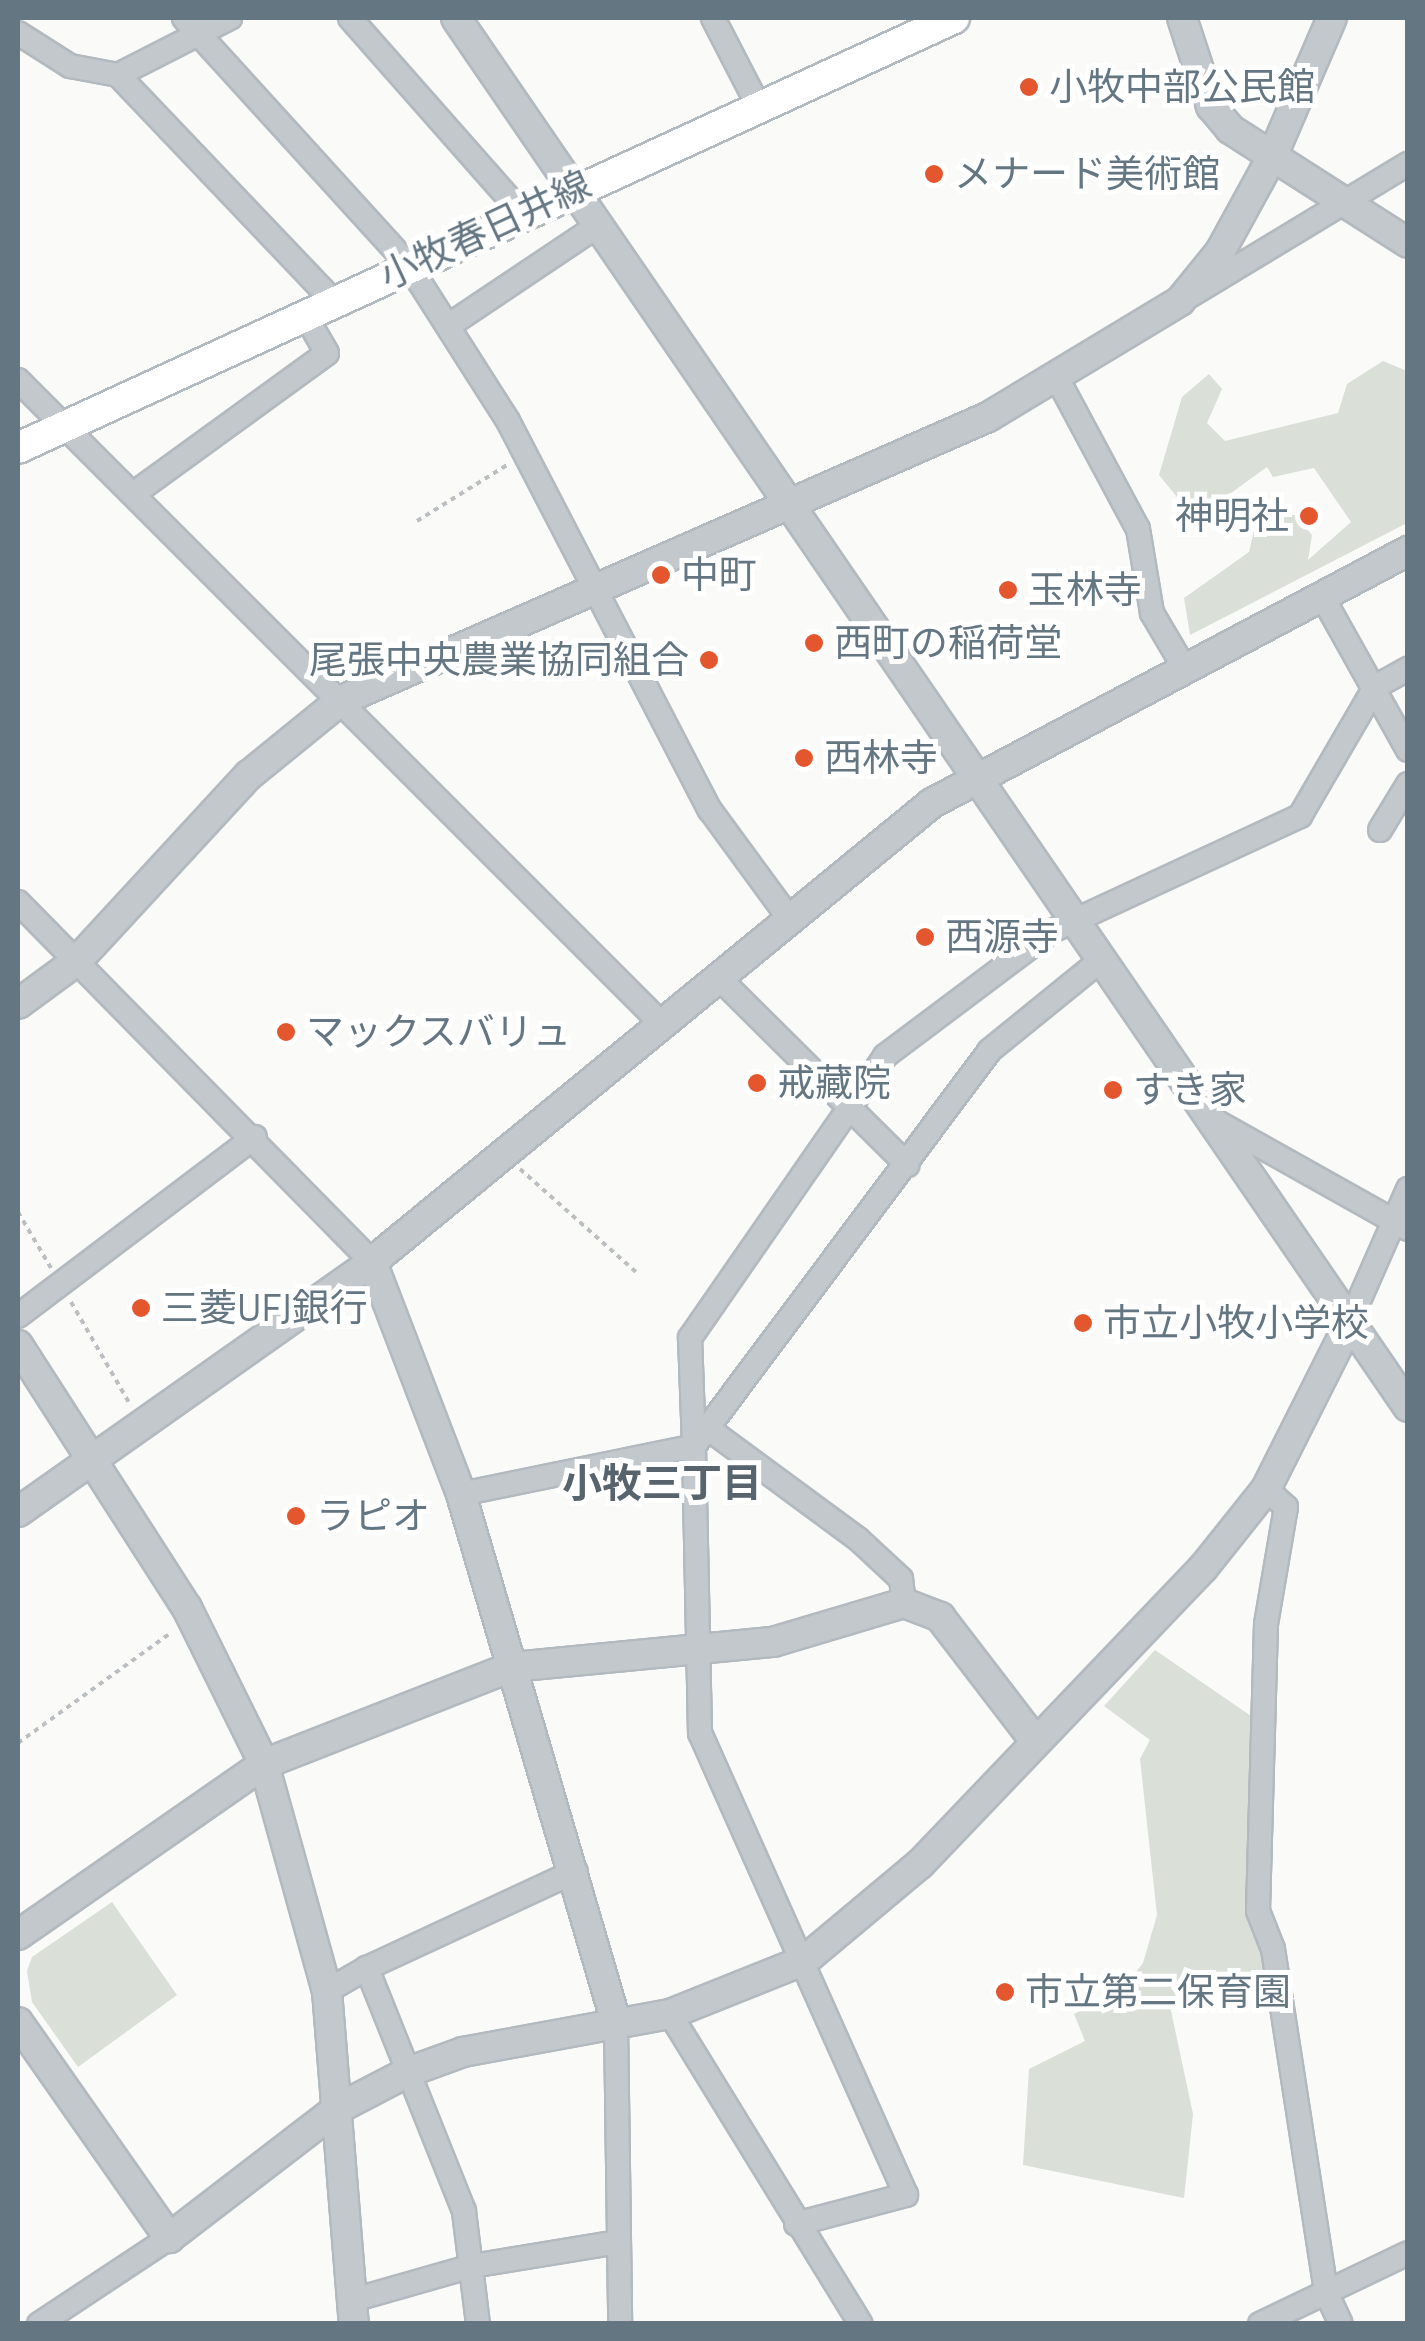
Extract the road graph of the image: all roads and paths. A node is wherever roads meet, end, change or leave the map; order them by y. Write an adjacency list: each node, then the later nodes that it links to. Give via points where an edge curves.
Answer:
1 (230, 18): 8 (street)
2 (350, 18): 16 (street)
3 (456, 18): 14 (street)
4 (714, 18): 11 (street)
5 (954, 18): 11 (main road, 小牧春日井線)
6 (1182, 18): 12 (street, via 1211,106)
7 (1332, 18): 12 (street)
8 (190, 24): 10 (street); 19 (street)
9 (18, 32): 10 (street, via 70,66)
10 (118, 75): 20 (street)
11 (758, 105): 14 (main road, 小牧春日井線)
12 (1272, 156): 15 (street); 21 (street, via 1220,252)
13 (1408, 164): 15 (street)
14 (571, 190): 16 (main road, 小牧春日井線); 17 (street)
15 (1352, 206): 18 (street); 21 (street)
16 (522, 213): 19 (main road, 小牧春日井線)
17 (596, 226): 23 (street); 30 (street)
18 (1408, 243)
19 (408, 264): 20 (main road, 小牧春日井線); 23 (street)
20 (334, 301): 22 (main road, 小牧春日井線)
21 (1180, 301): 24 (street)
22 (305, 315): 26 (main road, 小牧春日井線); 29 (street, via 328,354)
23 (448, 326): 28 (street)
24 (1057, 378): 30 (street); 35 (street, via 1138,529 1152,613)
25 (18, 380): 26 (street)
26 (64, 423): 27 (main road, 小牧春日井線); 29 (street)
27 (18, 448)
28 (524, 454): 31 (path); 33 (street)
29 (136, 492): 38 (street)
30 (791, 504): 33 (street); 40 (street)
31 (418, 521)
32 (1408, 551): 34 (street)
33 (591, 590): 38 (street); 44 (street, via 710,810)
34 (1323, 598): 35 (street); 37 (street)
35 (1185, 668): 40 (street)
36 (1408, 669): 37 (street)
37 (1375, 687): 39 (street); 45 (street, via 1300,816)
38 (340, 701): 46 (street, via 250,775); 50 (street)
39 (1408, 750)
40 (974, 778): 44 (street); 45 (street)
41 (1408, 784): 42 (street)
42 (1380, 830)
43 (18, 902): 46 (street)
44 (790, 918): 48 (street)
45 (1072, 920): 47 (street); 51 (street, via 884,1056)
46 (78, 960): 49 (street); 53 (street)
47 (1101, 960): 52 (street); 55 (street, via 989,1052)
48 (718, 978): 50 (street); 51 (street)
49 (18, 1004)
50 (662, 1024): 54 (street)
51 (845, 1108): 55 (street); 67 (street, via 690,1338)
52 (1204, 1114): 58 (street); 63 (street)
53 (255, 1138): 59 (street); 61 (street)
54 (504, 1152): 59 (street); 60 (path, via 553,1207)
55 (907, 1165): 67 (street)
56 (1408, 1188): 58 (street)
57 (18, 1212): 61 (path)
58 (1399, 1224): 63 (street)
59 (372, 1262): 66 (street); 70 (street)
60 (636, 1272)
61 (61, 1285): 62 (street); 66 (path)
62 (18, 1316)
63 (1348, 1328): 65 (street); 69 (street)
64 (18, 1345): 68 (street)
65 (1408, 1407)
66 (142, 1424): 68 (street)
67 (702, 1438): 70 (street); 72 (street, via 858,1539 901,1579); 74 (street)
68 (92, 1460): 71 (street); 78 (street, via 188,1608)
69 (1266, 1489): 76 (street); 94 (street, via 1286,1507 1266,1624 1258,1910 1273,1949)
70 (460, 1494): 75 (street)
71 (18, 1512)
72 (904, 1603): 74 (street, via 792,1639); 76 (street, via 940,1617)
73 (182, 1625): 77 (path)
74 (697, 1646): 75 (street); 81 (street, via 700,1732)
75 (512, 1667): 78 (street); 79 (street)
76 (1035, 1740): 81 (street, via 884,1899)
77 (18, 1743)
78 (264, 1764): 80 (street); 83 (street)
79 (576, 1871): 82 (street); 86 (street)
80 (18, 1935)
81 (804, 1960): 84 (street); 89 (street, via 906,2195)
82 (367, 1968): 83 (street); 87 (street)
83 (327, 1991): 88 (street)
84 (670, 2014): 86 (street); 89 (street)
85 (18, 2022): 90 (street)
86 (616, 2022): 87 (street); 91 (street)
87 (408, 2072): 88 (street); 93 (street, via 464,2210)
88 (337, 2109): 90 (street); 95 (street)
89 (796, 2224): 99 (street)
90 (169, 2238): 96 (street)
91 (619, 2242): 93 (street); 98 (street)
92 (1408, 2253): 94 (street)
93 (472, 2266): 95 (street); 97 (street)
94 (1326, 2292): 100 (street); 101 (street)
95 (354, 2312)
96 (40, 2324)
97 (478, 2324)
98 (620, 2324)
99 (861, 2324)
100 (1260, 2324)
101 (1341, 2324)

